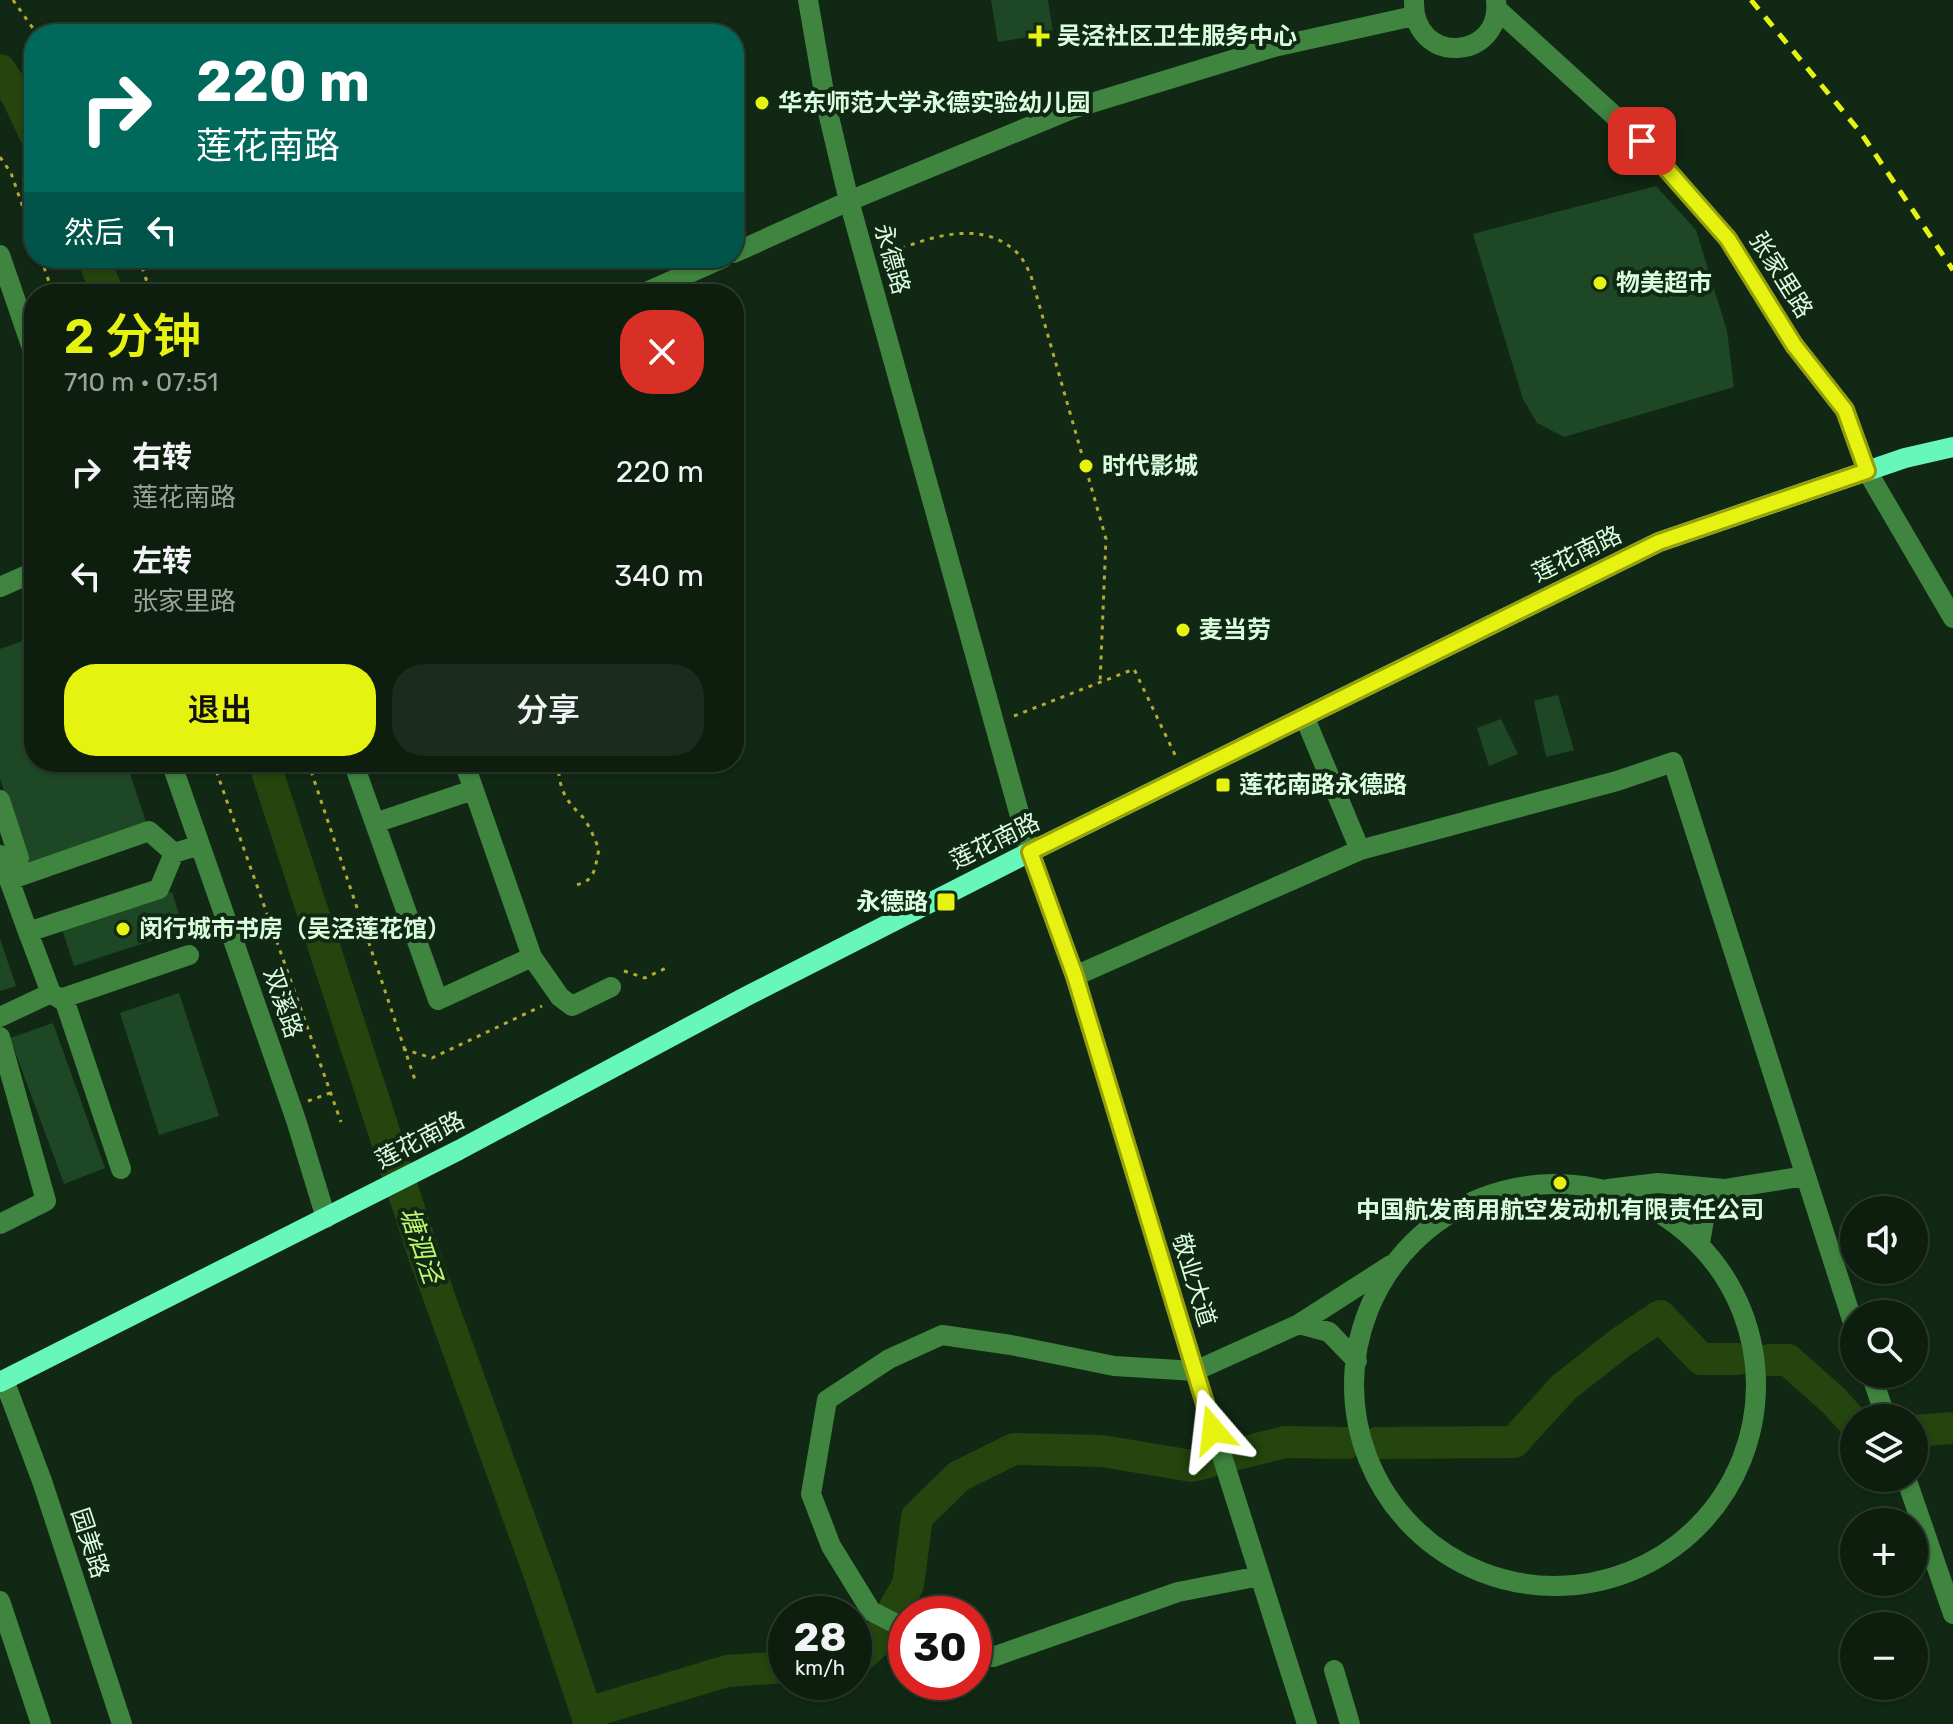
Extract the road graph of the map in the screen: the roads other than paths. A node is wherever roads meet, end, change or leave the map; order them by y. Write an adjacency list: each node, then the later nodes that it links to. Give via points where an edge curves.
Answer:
1 (808, 0): 4 (street, 永德路)
2 (1496, 4): 3 (street, via 1487,34 1477,43 1451,49 1427,38); 11 (street, 张家里路, via 1642,141 1728,239 1794,345 1845,410)
3 (1414, 8): 4 (street, via 1072,109)
4 (849, 201): 5 (street); 24 (street, 永德路)
5 (744, 248)
6 (0, 255): 9 (street)
7 (700, 268): 8 (street)
8 (664, 284)
9 (24, 325)
10 (1953, 447): 11 (main road, 莲花南路)
11 (1867, 471): 14 (street, 张家里路); 15 (main road, 莲花南路, via 1659,542)
12 (24, 576): 13 (street)
13 (0, 587)
14 (1953, 618)
15 (1305, 718): 23 (street); 24 (main road, 莲花南路)
16 (174, 772): 22 (street, 双溪路)
17 (357, 772): 21 (street)
18 (467, 772): 19 (street)
19 (473, 790): 21 (street); 30 (street)
20 (0, 800): 26 (street)
21 (375, 823): 30 (street, via 438,1000)
22 (200, 845): 25 (street); 40 (street, 双溪路)
23 (1360, 850): 31 (street); 37 (street, via 1673,762)
24 (1030, 852): 31 (street, 敬业大道); 40 (main road, 莲花南路)
25 (174, 853): 27 (street, via 149,831); 28 (street, via 159,889)
26 (10, 856): 27 (street)
27 (9, 880): 28 (street)
28 (28, 932): 33 (street)
29 (189, 955): 33 (street)
30 (532, 957): 32 (street, via 572,1006)
31 (1075, 976): 47 (street, 敬业大道)
32 (613, 977)
33 (56, 996): 34 (street); 36 (street, via 65,1002)
34 (0, 1017)
35 (0, 1037): 41 (street, via 46,1201)
36 (121, 1169)
37 (1805, 1176): 38 (street); 44 (street)
38 (1724, 1189): 39 (street, via 1658,1183); 42 (street, via 1705,1214)
39 (1600, 1190): 42 (street, via 1643,1202); 43 (street, via 1576,1183 1506,1188 1442,1216)
40 (326, 1218): 48 (main road, 莲花南路)
41 (0, 1224)
42 (1700, 1243): 46 (street, via 1743,1315 1756,1370 1749,1440 1718,1503 1674,1549 1617,1577 1555,1588 1492,1578 1436,1549 1391,1504 1362,1447 1353,1385)
43 (1391, 1265): 45 (street); 46 (street, via 1363,1322)
44 (1846, 1300)
45 (1299, 1324): 46 (street, via 1329,1332); 47 (street)
46 (1357, 1361)
47 (1195, 1371): 50 (street, 敬业大道); 53 (street, via 1114,1366 942,1335 889,1359 827,1400 811,1494 831,1546 871,1611)
48 (2, 1381): 57 (street, 园美路, via 42,1481)
49 (1911, 1492): 52 (street)
50 (1260, 1576): 54 (street, via 1178,1592); 58 (street, 敬业大道)
51 (0, 1601): 56 (street)
52 (1953, 1614)
53 (888, 1620)
54 (992, 1657)
55 (1334, 1670): 59 (street)
56 (41, 1724)
57 (122, 1724)
58 (1307, 1724)
59 (1350, 1724)

